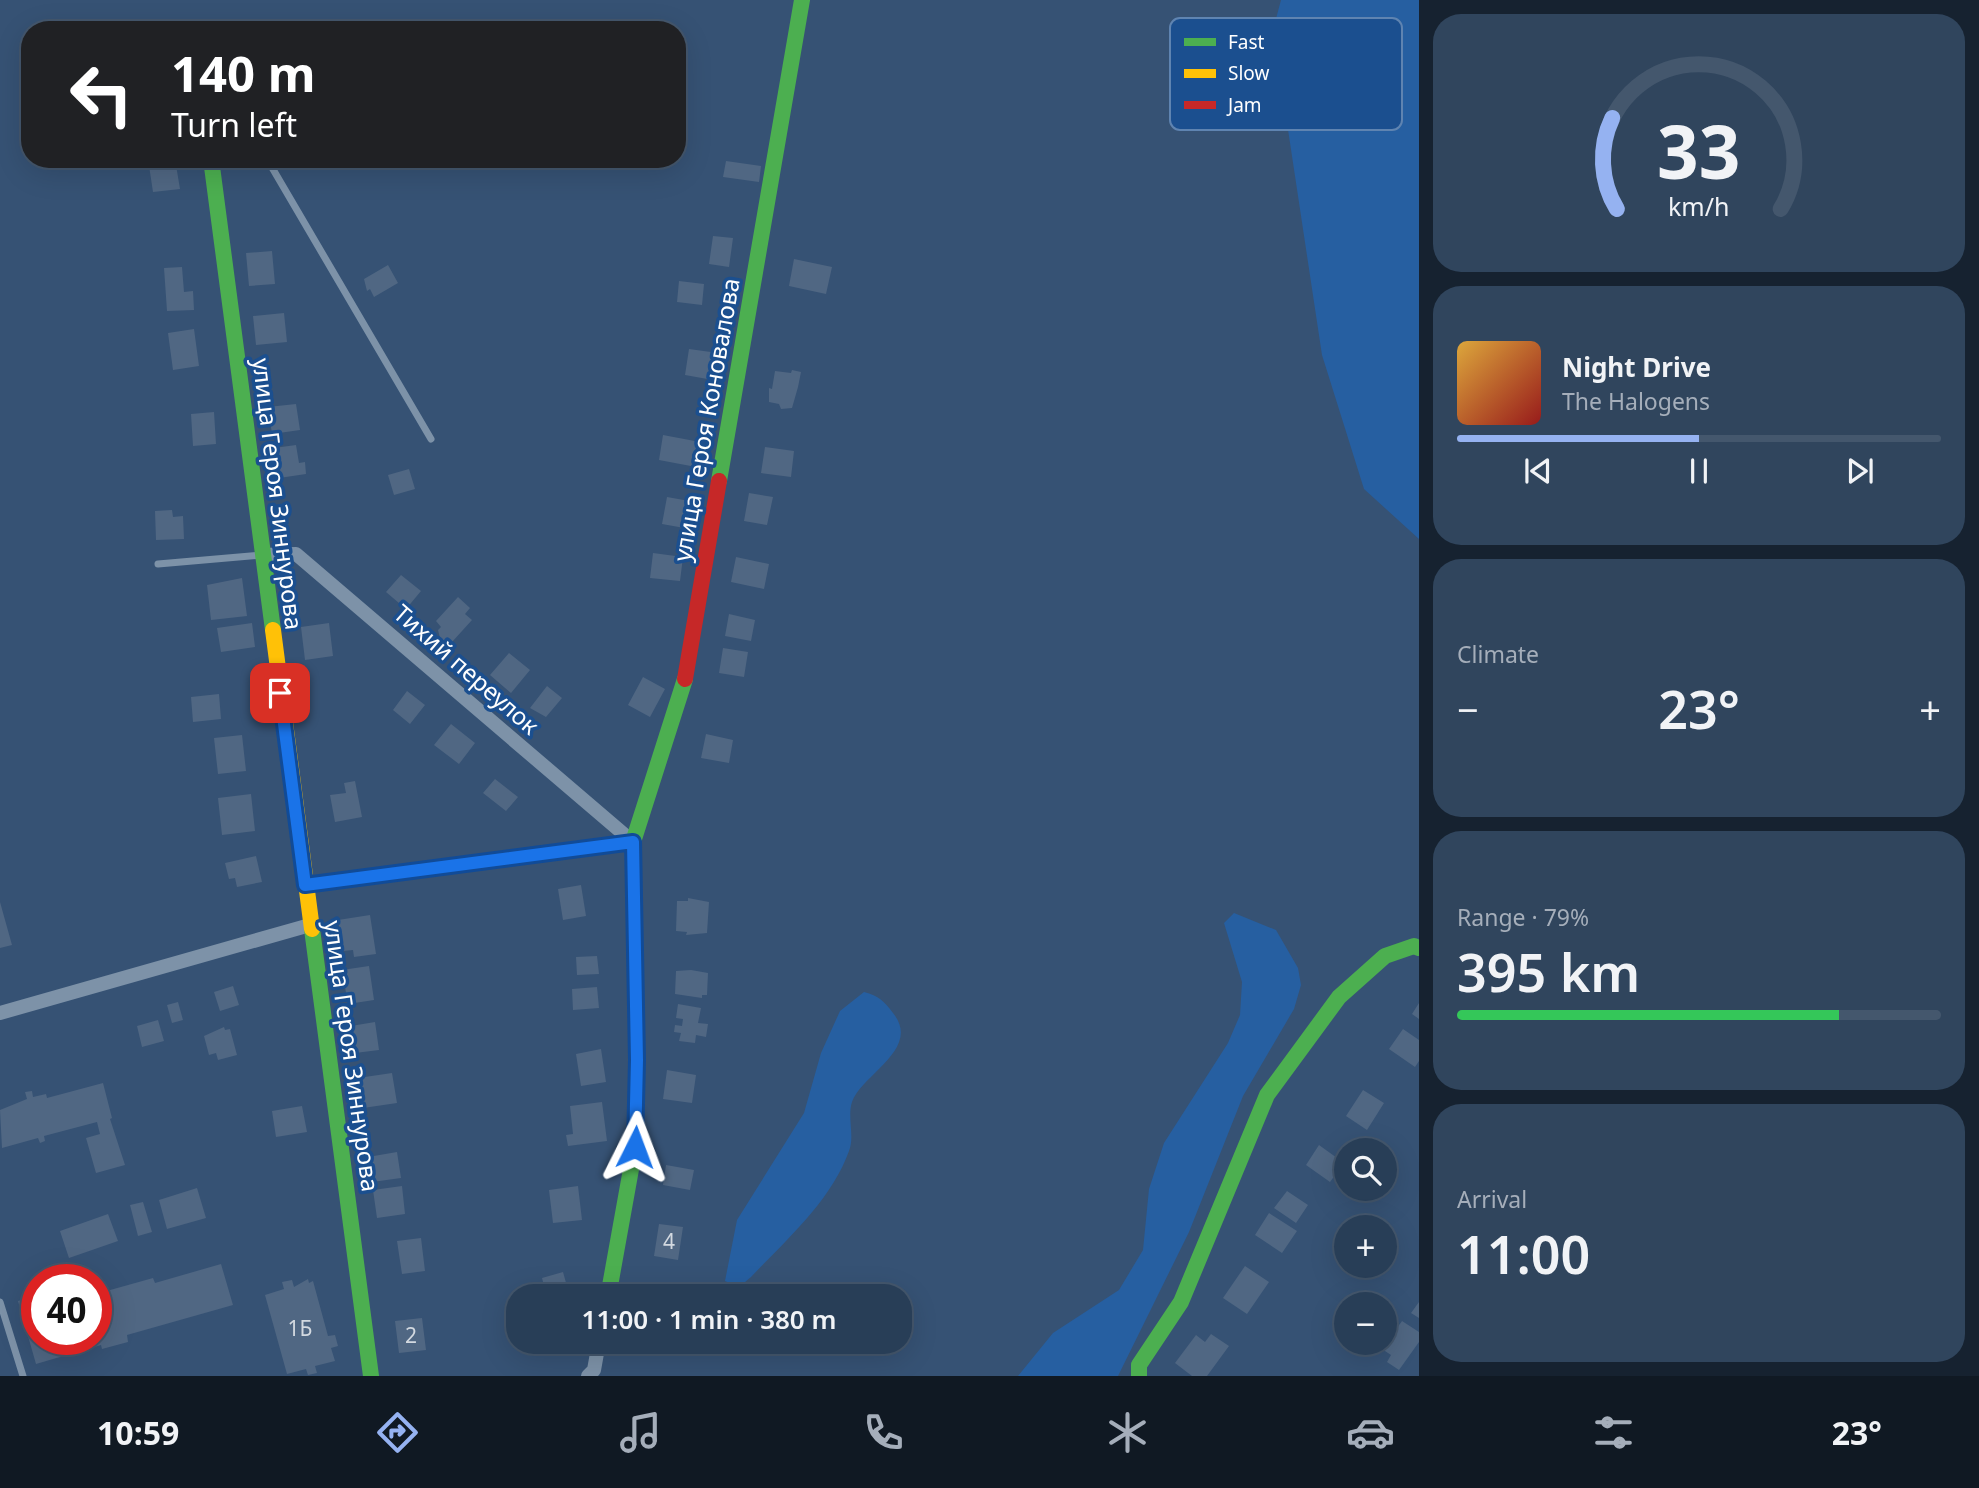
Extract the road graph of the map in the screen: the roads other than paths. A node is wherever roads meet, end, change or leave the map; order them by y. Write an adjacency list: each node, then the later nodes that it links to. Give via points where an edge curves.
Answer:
1 (803, 0): 7 (street, улица Героя Коновалова, via 684,687)
2 (212, 168): 5 (street, улица Героя Зиннурова)
3 (272, 168): 4 (lane)
4 (431, 439)
5 (262, 555): 6 (lane); 7 (street, Тихий переулок, via 296,554); 8 (street, улица Героя Зиннурова)
6 (158, 564)
7 (633, 842): 8 (street); 12 (street, улица Героя Коновалова, via 636,1137)
8 (305, 885): 9 (street, улица Героя Зиннурова)
9 (310, 925): 11 (street); 16 (street, улица Героя Зиннурова)
10 (1419, 948): 18 (street, via 1385,956 1339,997 1267,1095 1181,1302 1139,1365)
11 (0, 1013)
12 (610, 1284)
13 (0, 1302): 15 (lane)
14 (597, 1354): 17 (street)
15 (23, 1376)
16 (372, 1376)
17 (588, 1376)
18 (1139, 1376)

